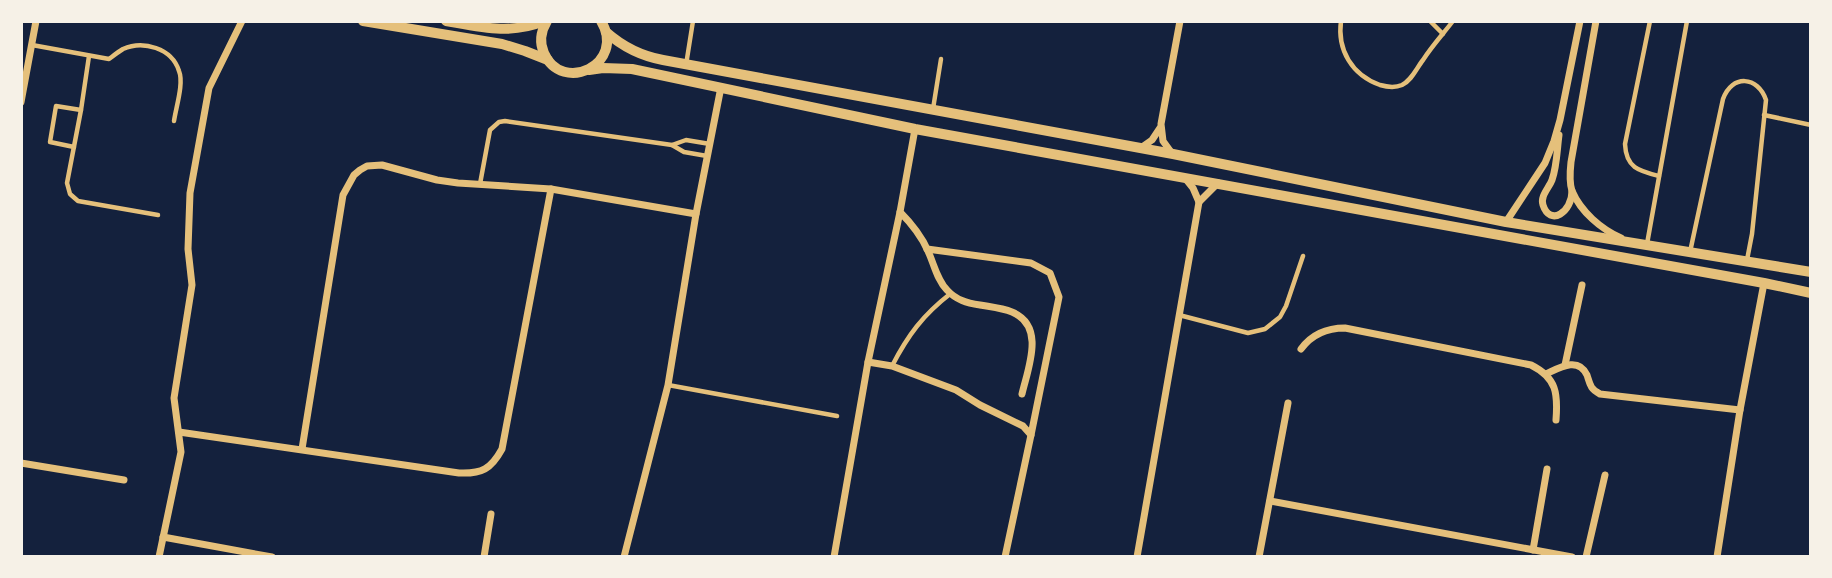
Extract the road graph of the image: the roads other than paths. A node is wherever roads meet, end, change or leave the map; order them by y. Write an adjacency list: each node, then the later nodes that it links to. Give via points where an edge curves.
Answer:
1 (36, 21): 18 (street)
2 (363, 21): 20 (street, via 502,44)
3 (446, 21): 4 (street, via 503,30)
4 (546, 21): 20 (street, via 541,40)
5 (601, 21): 16 (street)
6 (693, 21): 22 (lane)
7 (1180, 21): 31 (street)
8 (1341, 21): 17 (lane, via 1341,46 1352,66 1370,81 1386,86 1395,87 1413,76)
9 (1430, 21): 17 (lane)
10 (1453, 21): 17 (lane)
11 (1580, 21): 29 (street)
12 (1596, 21): 45 (street, via 1571,162)
13 (1650, 21): 40 (lane, via 1625,151 1637,169)
14 (1687, 21): 40 (lane)
15 (239, 23): 74 (street, via 209,88 190,193 192,285 174,398)
16 (606, 32): 22 (street, via 650,58); 23 (street, via 604,54)
17 (1443, 34)
18 (31, 45): 19 (lane); 25 (street)
19 (89, 56): 26 (lane); 30 (lane, via 109,59 139,45 156,47 171,57 180,71)
20 (548, 60): 23 (street, via 562,71)
21 (941, 60): 27 (lane)
22 (686, 65): 27 (street)
23 (589, 70): 24 (street, via 632,69)
24 (721, 87): 33 (street); 34 (street)
25 (21, 102)
26 (81, 110): 36 (lane); 36 (lane, via 56,106 50,142)
27 (933, 110): 37 (street)
28 (1764, 115): 32 (lane); 54 (lane, via 1766,100 1758,86 1748,81 1731,84); 56 (lane)
29 (1560, 120): 45 (street, via 1554,172 1542,199 1544,208 1556,215 1564,212); 50 (street, via 1545,163)
30 (174, 121)
31 (1161, 124): 37 (street, via 1152,140); 38 (street, via 1163,141)
32 (1811, 125)
33 (915, 129): 41 (street); 47 (street)
34 (710, 144): 35 (lane, via 687,140); 39 (street)
35 (672, 145): 39 (lane); 43 (lane, via 505,121 491,130)
36 (74, 147): 48 (lane, via 68,183 70,194 78,201)
37 (1140, 148): 38 (street)
38 (1173, 154): 50 (street)
39 (707, 156): 49 (street)
40 (1659, 176): 52 (lane)
41 (1184, 177): 42 (street); 46 (street)
42 (1219, 183): 46 (street); 58 (street)
43 (480, 184): 44 (street); 76 (street, via 437,180 382,165 367,166 354,175 343,195)
44 (551, 189): 49 (street); 76 (street, via 502,449 491,466 482,472 459,473)
45 (1572, 191): 51 (street, via 1598,224)
46 (1199, 202): 62 (street)
47 (900, 212): 53 (street); 64 (street)
48 (158, 215)
49 (696, 215): 68 (street)
50 (1506, 222): 51 (street)
51 (1632, 243): 52 (street)
52 (1647, 245): 54 (street)
53 (927, 249): 61 (street); 75 (street, via 1031,263 1051,273 1059,297)
54 (1689, 253): 56 (street)
55 (1303, 256): 62 (lane, via 1286,306 1265,330 1248,332)
56 (1747, 262): 57 (street)
57 (1811, 272)
58 (1764, 283): 60 (street); 71 (street)
59 (1582, 285): 65 (street)
60 (1811, 293)
61 (950, 294): 66 (lane, via 924,316); 69 (street, via 1014,312 1028,325 1033,343)
62 (1179, 314): 85 (street)
63 (1301, 349): 67 (street, via 1324,331 1345,328 1531,365)
64 (868, 362): 66 (street); 90 (street)
65 (1565, 365): 67 (street); 71 (street, via 1580,367 1591,388 1600,394)
66 (892, 366): 75 (street, via 956,390 1023,426)
67 (1546, 374): 73 (street, via 1556,394)
68 (668, 385): 72 (lane); 89 (street)
69 (1022, 394)
70 (1288, 404): 81 (street)
71 (1740, 410): 96 (street)
72 (837, 416)
73 (1556, 420)
74 (179, 432): 76 (street); 83 (street, via 181,452)
75 (1031, 435): 91 (street)
76 (302, 449)
77 (21, 463): 80 (street)
78 (1547, 469): 84 (street)
79 (1605, 475): 95 (street)
80 (124, 480)
81 (1270, 501): 84 (street); 93 (street)
82 (491, 513): 88 (street)
83 (163, 537): 86 (street); 87 (street)
84 (1533, 550): 94 (street)
85 (1138, 556): 92 (street)
86 (159, 557)
87 (272, 557)
88 (484, 557)
89 (624, 557)
90 (834, 557)
91 (1005, 557)
92 (1149, 557)
93 (1259, 557)
94 (1572, 557)
95 (1587, 557)
96 (1717, 557)

